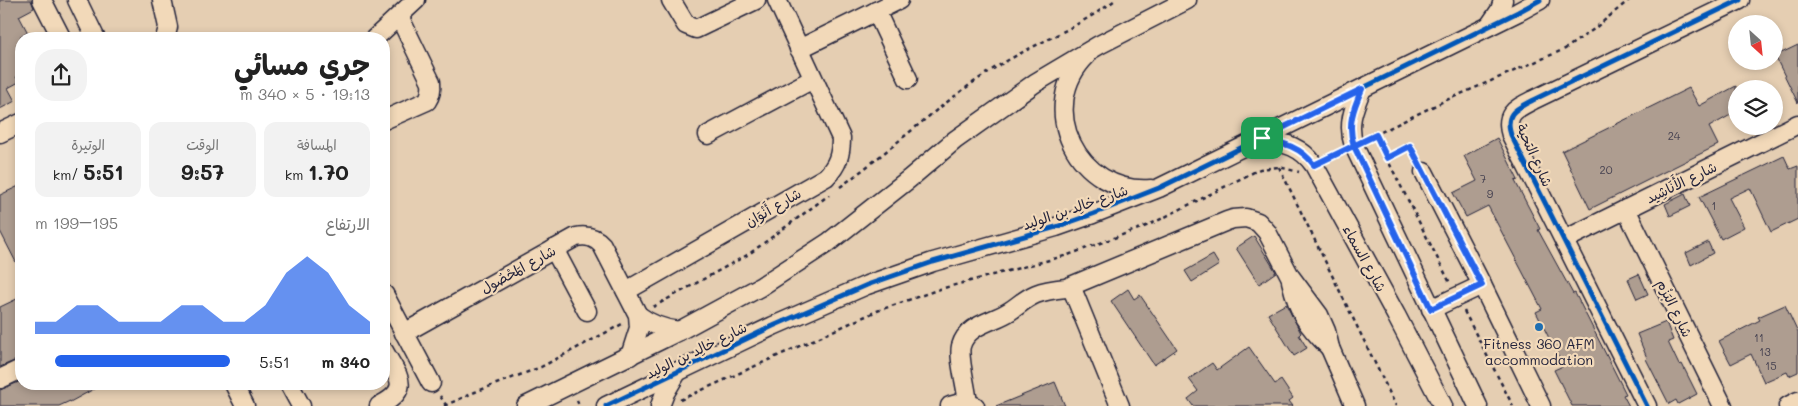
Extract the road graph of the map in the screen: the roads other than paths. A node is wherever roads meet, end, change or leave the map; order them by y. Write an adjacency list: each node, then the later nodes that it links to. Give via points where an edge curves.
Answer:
1 (42, 0): 16 (street)
2 (77, 0): 17 (street)
3 (162, 0): 18 (street)
4 (416, 0): 14 (street)
5 (671, 0): 6 (street, via 686,25 696,29)
6 (756, 0)
7 (777, 0): 21 (street, شارع أَنْوَان)
8 (899, 0): 13 (street)
9 (1187, 0): 20 (street, شارع خالِد بن الوليد)
10 (1503, 0): 15 (street)
11 (1540, 0): 15 (street, شارع خالِد بن الوليد)
12 (1740, 0): 34 (street, شارع التحية, via 1519,107 1510,116 1511,135)
13 (876, 12): 21 (street); 23 (street)
14 (399, 16): 19 (street); 25 (street, via 432,89 427,101)
15 (1489, 26): 24 (street, شارع خالِد بن الوليد)
16 (58, 32)
17 (93, 32)
18 (167, 32)
19 (382, 32)
20 (1099, 45): 32 (street, via 1074,71 1067,88 1064,106 1070,142 1091,171 1106,181 1141,190); 43 (street, شارع خالِد بن الوليد, via 1036,83 955,140 864,215 796,265)
21 (799, 49): 22 (street, شارع أَنْوَان)
22 (814, 79): 29 (street); 38 (street, شارع أَنْوَان, via 841,138 839,159 834,169)
23 (908, 79)
24 (1362, 89): 30 (street, شارع خالِد بن الوليد); 40 (street, via 1350,124 1354,146)
25 (390, 117)
26 (1798, 124): 33 (street, شارع الأَنَاشِيد)
27 (15, 125): 28 (street)
28 (0, 133)
29 (708, 135)
30 (1262, 138): 32 (street, شارع خالِد بن الوليد); 66 (street, شارع السماء, via 1294,146 1314,165)
31 (1424, 172): 36 (street)
32 (1159, 188): 47 (street, شارع خالِد بن الوليد, via 1065,224 932,262 867,285 780,322)
33 (1626, 209): 34 (street, شارع الأَنَاشِيد); 70 (street, شارع البَزْم)
34 (1564, 240): 69 (street, شارع التحية)
35 (554, 250): 38 (street, شارع المَحْصُول, via 582,236 593,238 602,245); 41 (street); 44 (street, شارع المَحْصُول)
36 (1482, 285): 40 (street); 68 (street)
37 (1069, 287): 56 (street, via 1036,294 972,330 964,339 960,357); 64 (street); 65 (street, via 1227,221 1246,218 1258,222 1268,232 1290,276 1319,315)
38 (626, 290): 42 (street, شارع المَحْصُول)
39 (390, 309): 44 (street)
40 (1431, 309): 67 (street)
41 (587, 311)
42 (638, 316): 43 (street, via 659,327); 45 (street, via 639,328)
43 (679, 331): 45 (street, شارع خالِد بن الوليد)
44 (404, 332): 50 (street)
45 (630, 356): 60 (street, شارع خالِد بن الوليد)
46 (390, 363): 59 (street, via 400,384 398,393)
47 (679, 371): 53 (street, شارع خالِد بن الوليد); 55 (street, via 665,393)
48 (15, 372): 49 (street)
49 (0, 380)
50 (431, 383)
51 (237, 390): 57 (street)
52 (292, 390): 58 (street)
53 (624, 397): 61 (street, شارع خالِد بن الوليد); 62 (street)
54 (1798, 401): 71 (street)
55 (668, 404)
56 (972, 405): 63 (street)
57 (245, 406)
58 (300, 406)
59 (379, 406)
60 (526, 406)
61 (606, 406)
62 (654, 406)
63 (950, 406)
64 (1120, 406)
65 (1355, 406)
66 (1442, 406)
67 (1478, 406)
68 (1541, 406)
69 (1647, 406)
70 (1723, 406)
71 (1788, 406)

